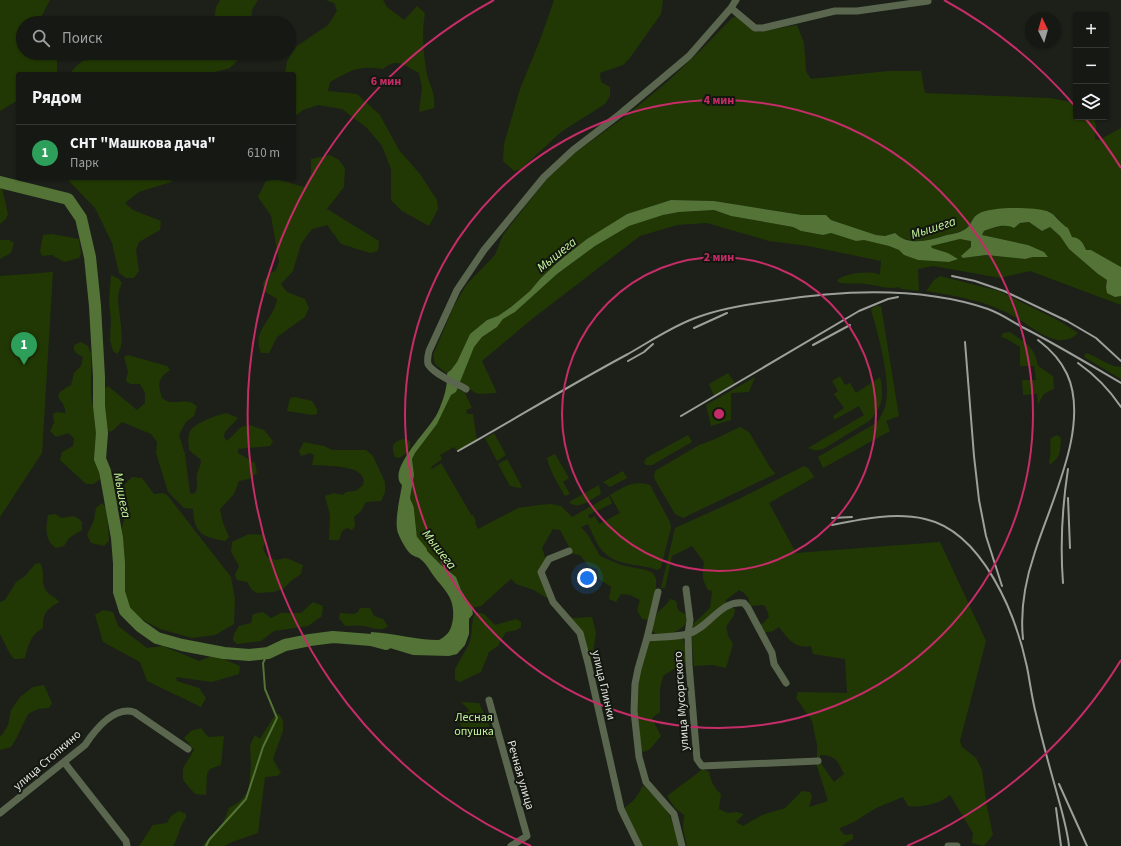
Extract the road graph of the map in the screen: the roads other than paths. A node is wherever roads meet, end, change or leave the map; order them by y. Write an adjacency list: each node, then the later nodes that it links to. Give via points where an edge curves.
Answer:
1 (736, 0): 3 (street)
2 (928, 1): 3 (street, via 857,11 835,11 764,28 755,28)
3 (731, 8): 4 (street, via 689,56 573,150 544,177 484,250 457,290 428,358 433,370)
4 (466, 388)
5 (569, 550): 18 (street, улица Глинки, via 549,560 541,572 553,602 580,633 621,809)
6 (686, 589): 8 (street, улица Мусоргского, via 690,620)
7 (658, 592): 9 (street)
8 (688, 634): 9 (street); 10 (street, via 699,629 731,603 744,603); 13 (street, улица Мусоргского, via 697,759 702,766)
9 (647, 638): 19 (street, via 635,684 634,711 639,757 646,782 674,814)
10 (786, 683)
11 (489, 700): 17 (street, Речная улица, via 527,836)
12 (188, 749): 14 (street, улица Стопкино, via 134,712 128,711 105,722 95,730 85,745)
13 (818, 761)
14 (64, 762): 15 (street, улица Стопкино); 16 (street, via 126,841)
15 (0, 813)
16 (127, 846)
17 (511, 846)
18 (639, 846)
19 (682, 846)
20 (948, 846): 21 (street)
21 (956, 846)

